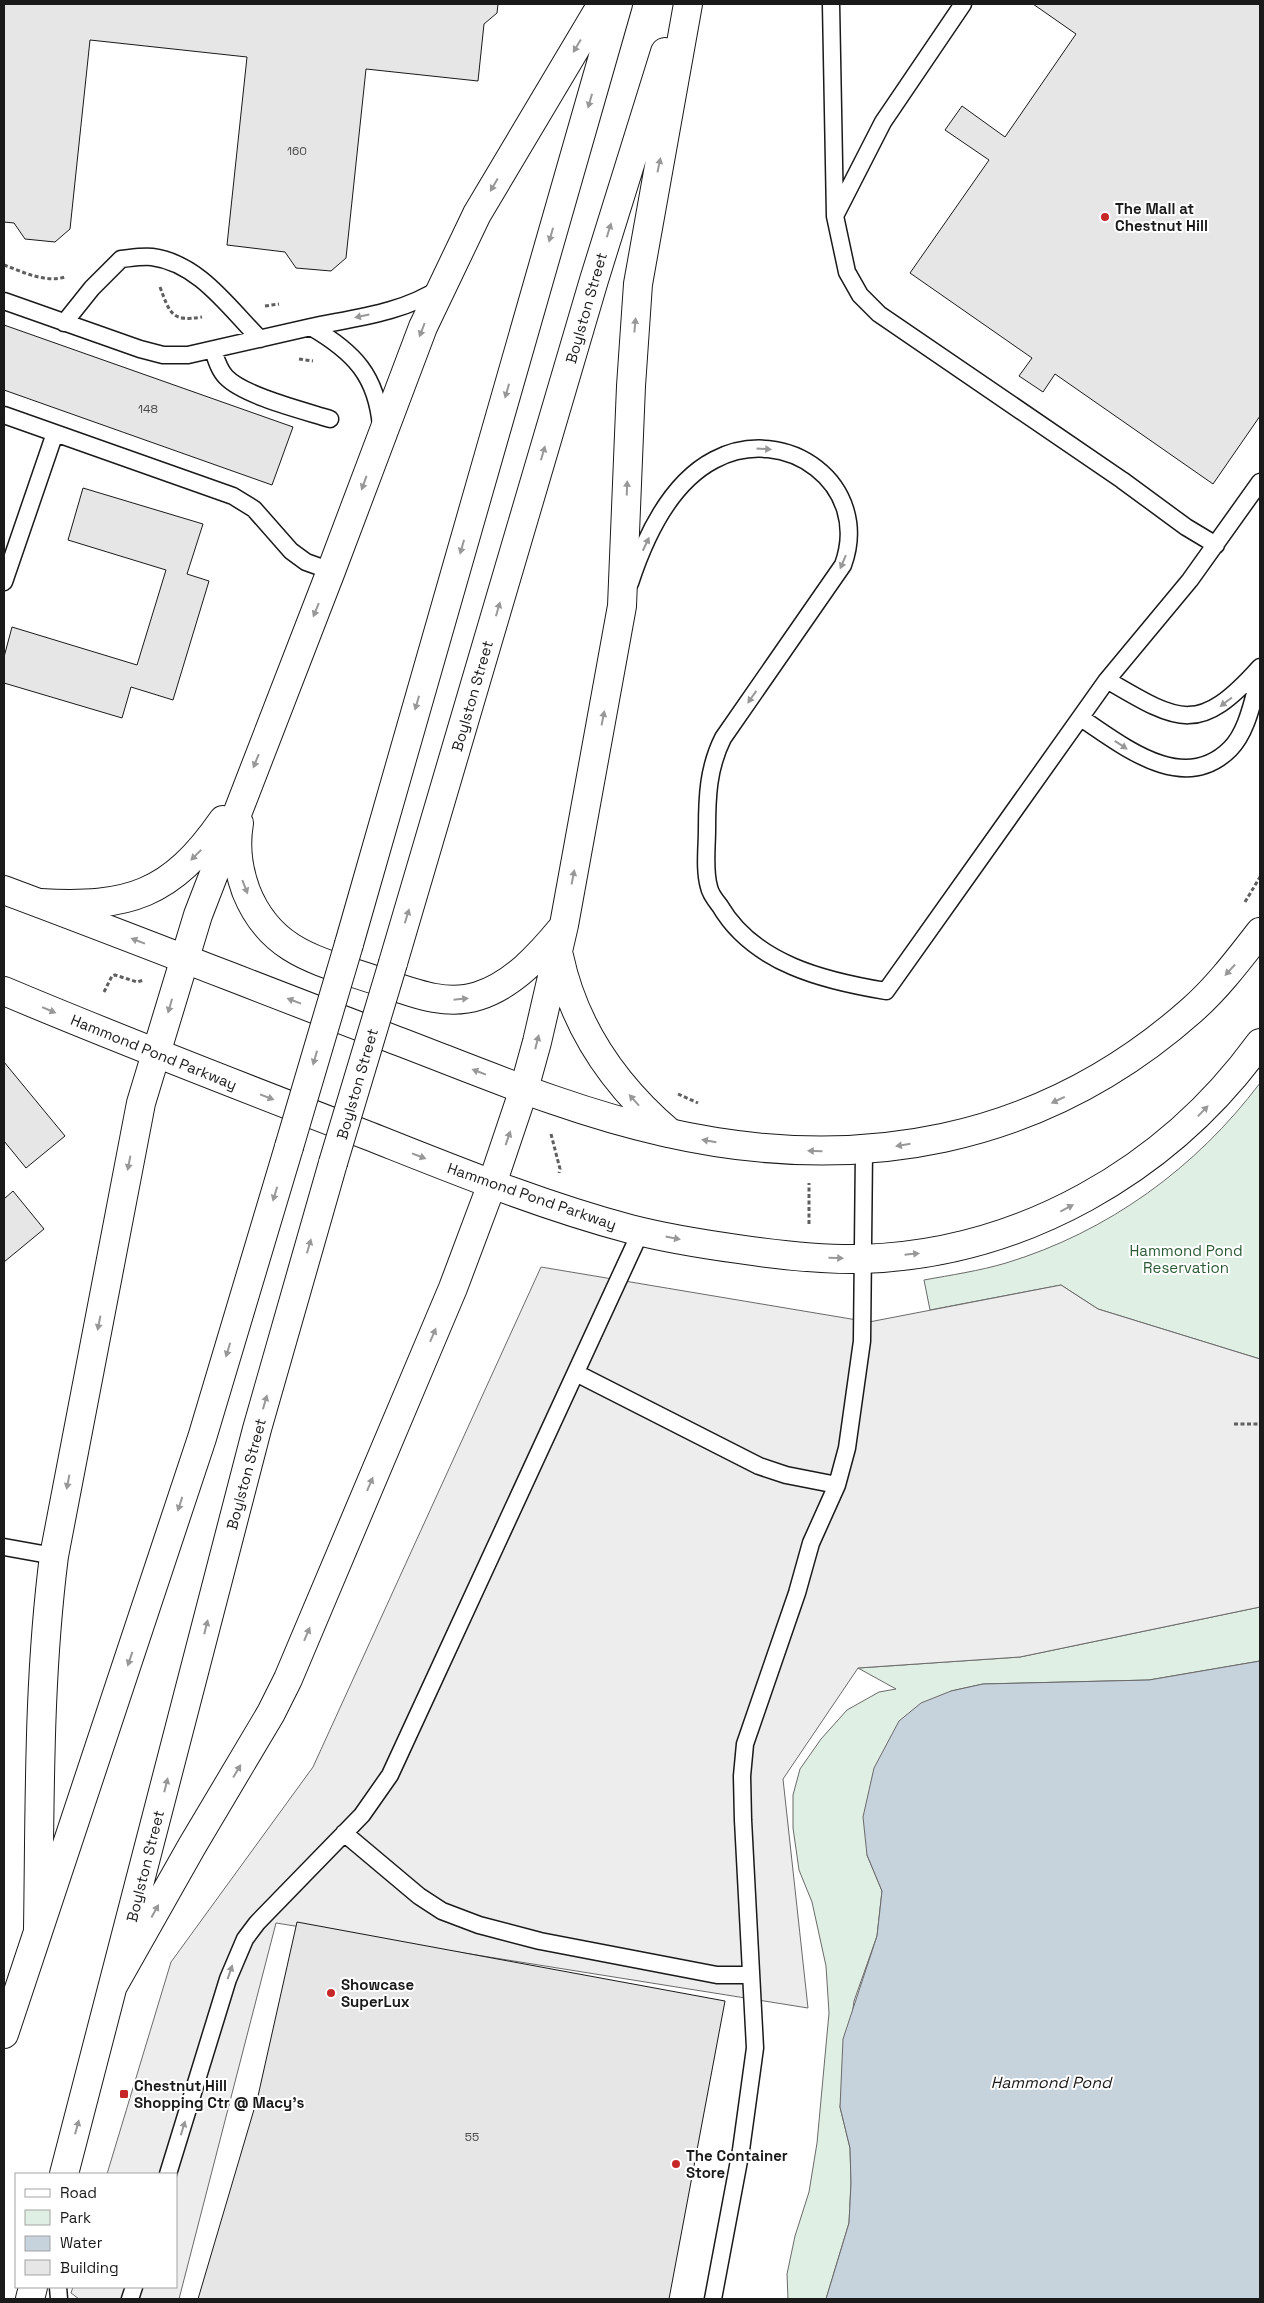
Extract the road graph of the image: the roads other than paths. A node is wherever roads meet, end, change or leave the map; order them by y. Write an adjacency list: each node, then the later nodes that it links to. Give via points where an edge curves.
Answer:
1 (602, 4): 8 (main road, one-way to 8, via 481,206)
2 (618, 4): 48 (main road, one-way to 48, bridge, via 348,944 202,1438)
3 (681, 4): 50 (main road, Boylston Street, one-way to 3, bridge, via 257,1429 333,1163 594,280)
4 (688, 4): 22 (main road, one-way to 4, via 630,386 638,284)
5 (831, 4): 7 (lane)
6 (963, 4): 7 (lane, via 883,122)
7 (835, 216): 19 (lane, via 847,272 860,295 879,314)
8 (440, 288): 11 (lane, one-way to 11, via 392,310); 17 (main road, one-way to 17)
9 (4, 301): 10 (lane)
10 (64, 323): 12 (lane, via 121,259 151,257 182,265 201,279); 13 (lane, via 163,355)
11 (311, 328): 12 (lane); 17 (lane, via 346,350 362,367 374,388)
12 (260, 339): 13 (lane)
13 (214, 350): 15 (lane, via 217,364 227,378 243,389)
14 (4, 415): 16 (lane)
15 (330, 419)
16 (55, 433): 20 (lane, via 233,496 254,509 291,551); 21 (lane)
17 (382, 435): 20 (main road, one-way to 20)
18 (1260, 482): 19 (lane)
19 (1216, 545): 25 (lane)
20 (331, 571): 27 (main road, one-way to 27)
21 (4, 582)
22 (622, 606): 26 (lane, one-way to 26, via 641,555 672,496 714,460 753,448 788,453 818,471 843,499 850,528 843,565 724,738 712,762 708,797 709,887 729,922 752,944 780,962 850,985 886,991); 30 (main road, one-way to 22)
23 (1260, 667): 25 (lane, one-way to 25, via 1236,694 1199,716 1163,710)
24 (1260, 675): 26 (lane, one-way to 24, via 1132,752 1154,762 1175,769 1193,768 1214,760 1231,748 1250,708)
25 (1107, 680): 26 (lane)
26 (1081, 718)
27 (246, 788): 29 (main road, one-way to 29, via 201,851 181,870 152,889 104,903); 30 (main road, one-way to 30, via 238,830 237,855 242,879 260,920 273,935 310,957 413,992 458,1000 478,996 515,976); 33 (main road)
28 (4, 890): 29 (main road)
29 (40, 903): 33 (main road, one-way to 29)
30 (564, 925): 32 (main road)
31 (1260, 932): 39 (main road, one-way to 39, via 1235,966 1194,1009 1143,1050 1064,1098 1019,1117 969,1132)
32 (558, 952): 37 (main road, one-way to 32); 38 (main road, one-way to 32, via 629,1094 595,1049 563,977)
33 (184, 959): 36 (main road, one-way to 36); 37 (main road, one-way to 33)
34 (4, 991): 36 (main road, Hammond Pond Parkway, one-way to 36)
35 (1260, 1043): 42 (main road, Hammond Pond Parkway, one-way to 35, via 935,1252 997,1236 1058,1213 1114,1183 1196,1118 1243,1067)
36 (156, 1054): 40 (main road, Hammond Pond Parkway, one-way to 40); 46 (main road, one-way to 46, via 132,1146)
37 (524, 1089): 38 (main road, via 589,1112); 40 (main road, one-way to 37)
38 (670, 1134): 39 (main road, one-way to 38, via 777,1149)
39 (864, 1150): 42 (lane)
40 (492, 1184): 41 (main road, Hammond Pond Parkway); 50 (main road, one-way to 40, via 288,1679 453,1288)
41 (641, 1231): 42 (main road, Hammond Pond Parkway, one-way to 42, via 779,1255); 43 (lane)
42 (864, 1259): 44 (lane, via 858,1380 847,1448)
43 (576, 1373): 44 (lane, via 760,1466 786,1475); 47 (lane, via 390,1775 372,1802)
44 (837, 1485): 49 (lane, via 811,1543 745,1744 742,1776)
45 (4, 1547): 46 (lane)
46 (54, 1556): 48 (main road, via 41,1698)
47 (344, 1833): 49 (lane, via 419,1896 442,1911 479,1926 717,1975); 53 (lane, one-way to 47, via 228,1980 245,1939)
48 (38, 1929): 51 (main road)
49 (751, 1975): 54 (lane, via 755,2030 752,2079)
50 (114, 1984): 52 (main road, Boylston Street, one-way to 50)
51 (4, 2034)
52 (64, 2173)
53 (168, 2173)
54 (713, 2299)

